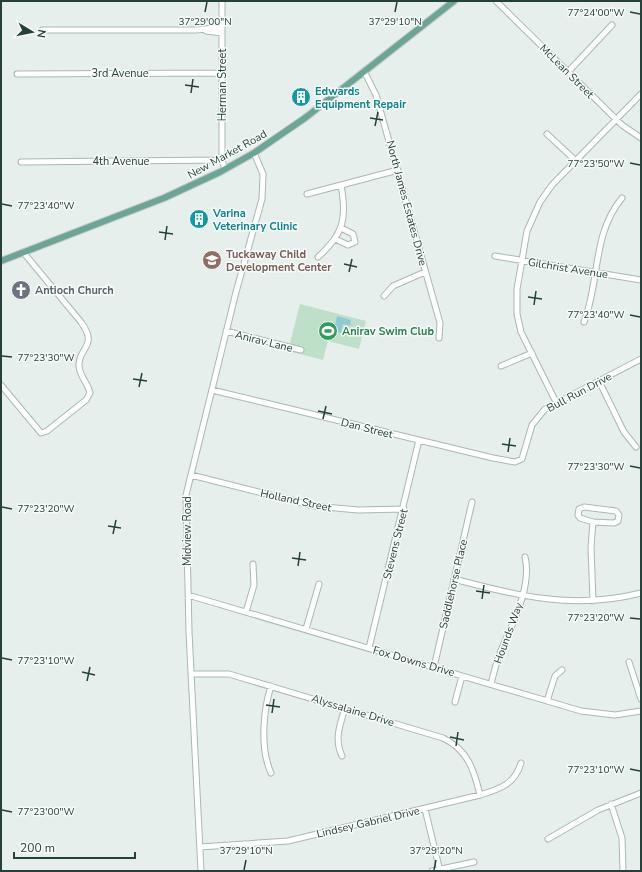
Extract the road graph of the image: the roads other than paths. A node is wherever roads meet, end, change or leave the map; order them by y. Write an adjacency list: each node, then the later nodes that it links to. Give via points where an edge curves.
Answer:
1 (222, 1): 6 (street, Herman Street)
2 (454, 1): 7 (main road, New Market Road)
3 (496, 1): 8 (street, McLean Street)
4 (612, 26): 8 (street)
5 (42, 30): 6 (street)
6 (222, 30): 9 (street, Herman Street)
7 (364, 71): 15 (main road, New Market Road, via 305,118); 20 (street, North James Estates Drive, via 376,95)
8 (568, 72): 12 (street, McLean Street)
9 (222, 73): 10 (street, 3rd Avenue); 16 (street, Herman Street)
10 (17, 74)
11 (641, 94): 12 (street)
12 (616, 119): 14 (street, McLean Street); 17 (street)
13 (547, 134): 17 (street)
14 (641, 138)
15 (254, 153): 19 (main road, New Market Road); 36 (street, Midview Road, via 263,174 263,190)
16 (222, 160): 18 (street, 4th Avenue); 19 (street, Herman Street)
17 (575, 160): 30 (street, via 540,202 527,231)
18 (21, 162)
19 (225, 169): 26 (main road, New Market Road, via 164,198)
20 (398, 170): 21 (street); 31 (street, North James Estates Drive)
21 (341, 185): 22 (street); 24 (street, via 344,210)
22 (307, 194)
23 (622, 198): 32 (street, via 605,228)
24 (341, 228): 25 (street); 25 (street, via 353,234 355,242 348,245)
25 (335, 239): 28 (street)
26 (23, 252): 29 (main road, New Market Road); 43 (street, via 82,322 89,336 79,366 90,395 42,433 35,429)
27 (495, 256): 30 (street, Gilchrist Avenue)
28 (318, 257)
29 (1, 261)
30 (522, 261): 32 (street, Gilchrist Avenue); 39 (street, via 516,299 517,314 521,332)
31 (425, 272): 34 (street, via 393,286); 37 (street, North James Estates Drive, via 440,323)
32 (595, 273): 33 (street, Gilchrist Avenue); 35 (street, via 590,305)
33 (641, 280)
34 (384, 296)
35 (584, 322)
36 (226, 331): 38 (street, Anirav Lane); 44 (street, Midview Road)
37 (439, 338)
38 (301, 350)
39 (532, 353): 41 (street); 45 (street)
40 (641, 359): 42 (street, Bull Run Drive)
41 (501, 366)
42 (599, 381): 45 (street, Bull Run Drive); 47 (street, via 624,432)
43 (1, 385)
44 (212, 390): 46 (street, Dan Street); 49 (street, Midview Road)
45 (556, 402): 48 (street, Bull Run Drive, via 545,408 535,419)
46 (419, 440): 48 (street, Dan Street, via 510,461 520,461); 51 (street, Stevens Street)
47 (636, 447)
48 (522, 458)
49 (191, 475): 51 (street, Holland Street, via 314,506 358,510); 59 (street, Midview Road, via 186,495)
50 (472, 502): 55 (street, Saddlehorse Place)
51 (404, 509): 63 (street, Stevens Street)
52 (593, 522): 52 (street, via 614,523 618,521 619,515 616,510 584,507 579,509 580,518); 60 (street)
53 (525, 557): 58 (street, Hounds Way, via 528,569)
54 (253, 564): 61 (street, via 254,586)
55 (454, 579): 58 (street); 65 (street, Saddlehorse Place)
56 (319, 584): 62 (street)
57 (641, 593): 60 (street)
58 (522, 594): 60 (street, via 552,600); 69 (street, Hounds Way, via 518,613 502,647)
59 (188, 595): 61 (street, Fox Downs Drive); 67 (street, Midview Road)
60 (593, 601)
61 (246, 612): 62 (street, Fox Downs Drive)
62 (306, 629): 63 (street, Fox Downs Drive)
63 (369, 648): 65 (street, Fox Downs Drive)
64 (629, 662): 71 (street)
65 (434, 667): 68 (street, Fox Downs Drive)
66 (562, 670): 72 (street, via 555,676)
67 (191, 674): 70 (street, Alyssalaine Drive, via 224,673); 84 (street, Midview Road)
68 (462, 676): 69 (street, Fox Downs Drive); 73 (street)
69 (491, 684): 72 (street, Fox Downs Drive)
70 (271, 686): 74 (street, Alyssalaine Drive); 78 (street, via 264,713 266,757)
71 (641, 699)
72 (547, 701): 75 (street, Fox Downs Drive, via 593,713 615,715)
73 (455, 702)
74 (345, 708): 76 (street, via 337,738); 80 (street, Alyssalaine Drive, via 452,742 471,763)
75 (641, 711)
76 (342, 756)
77 (521, 763): 80 (street, Lindsey Gabriel Drive, via 517,775 510,782)
78 (271, 773)
79 (641, 793): 81 (street)
80 (480, 795): 82 (street, Lindsey Gabriel Drive)
81 (611, 804): 83 (street); 89 (street, via 622,838)
82 (425, 809): 84 (street, Lindsey Gabriel Drive, via 288,842); 86 (street)
83 (548, 838)
84 (200, 847): 87 (street, Midview Road)
85 (474, 862): 86 (street)
86 (440, 870): 88 (street)
87 (202, 871)
88 (432, 871)
89 (623, 871)

